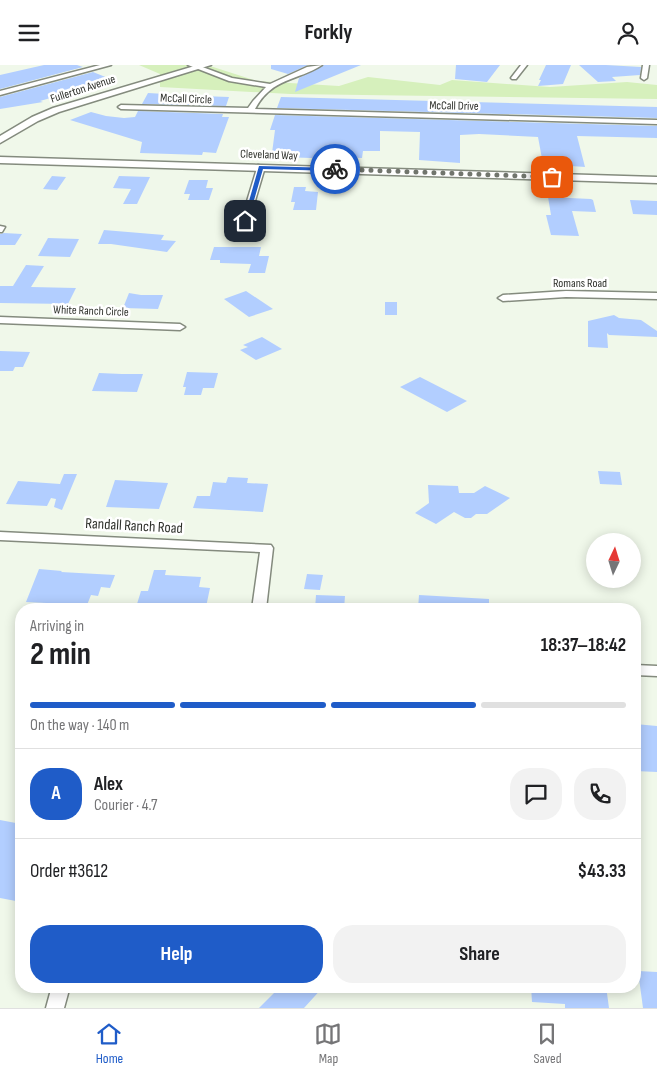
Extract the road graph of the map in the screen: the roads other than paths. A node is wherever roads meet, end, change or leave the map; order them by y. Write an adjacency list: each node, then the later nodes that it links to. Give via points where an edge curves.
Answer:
1 (108, 65): 9 (street)
2 (319, 65): 8 (street)
3 (524, 65): 6 (street)
4 (646, 65): 7 (street)
5 (199, 66): 8 (street, via 231,80); 13 (street, Fullerton Avenue, via 56,110)
6 (514, 78)
7 (644, 78)
8 (271, 87): 11 (street, via 260,95)
9 (0, 93)
10 (122, 107): 11 (street, McCall Circle)
11 (250, 112): 12 (street, McCall Drive)
12 (657, 122)
13 (0, 140)
14 (0, 160): 15 (street, Cleveland Way)
15 (261, 167): 16 (street, Cleveland Way); 17 (street)
16 (657, 180)
17 (245, 221)
18 (657, 296): 19 (street, Romans Road, via 566,294)
19 (503, 298)
20 (0, 320): 21 (street, White Ranch Circle)
21 (180, 327)
22 (0, 536): 23 (street, Randall Ranch Road, via 267,548)
23 (260, 603)
24 (641, 670): 25 (street)
25 (657, 671)
26 (59, 993): 27 (street)
27 (55, 1008)

